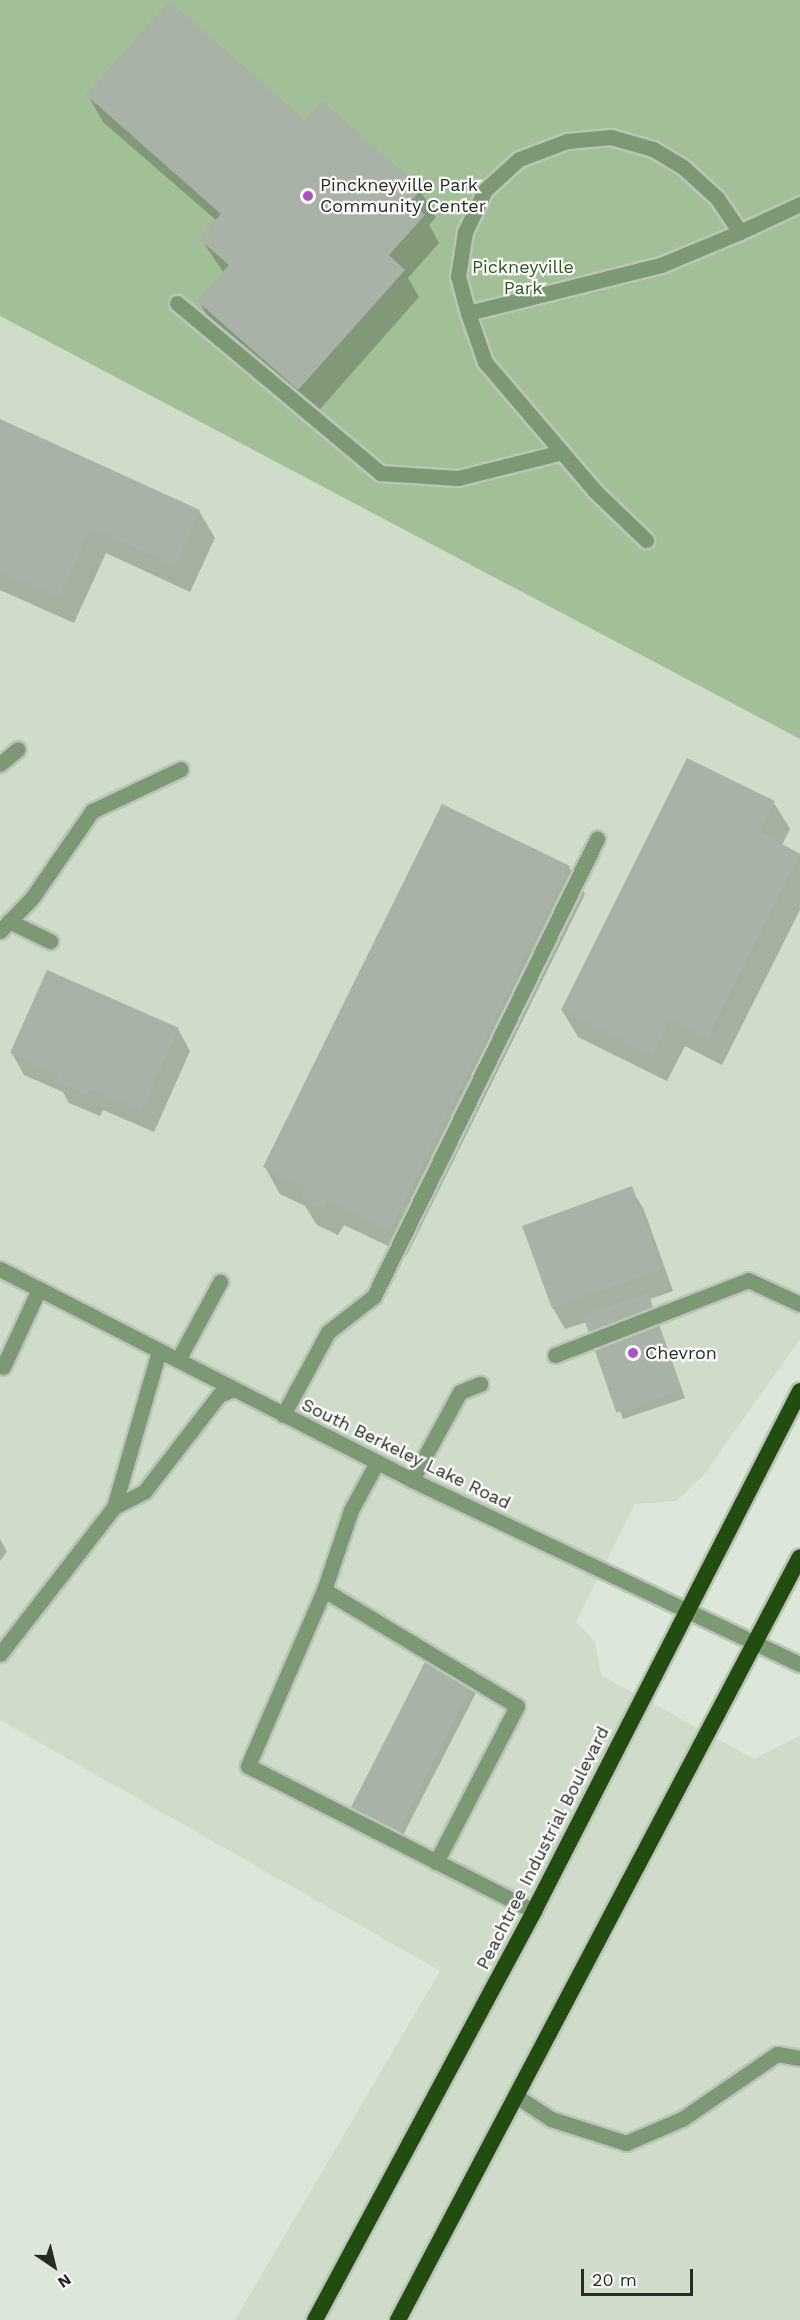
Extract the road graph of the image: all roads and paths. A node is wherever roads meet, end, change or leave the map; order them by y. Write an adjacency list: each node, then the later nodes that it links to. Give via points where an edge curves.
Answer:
1 (800, 204): 2 (street)
2 (740, 232): 4 (street, via 661,265); 4 (street, via 717,198 683,167 653,148 611,137 567,141 519,159 484,190 465,232 458,276)
3 (177, 303): 5 (street, via 380,473 458,478)
4 (468, 313): 5 (street, via 485,362)
5 (562, 452): 6 (street, via 595,491)
6 (646, 540)
7 (18, 749): 8 (street)
8 (0, 764)
9 (182, 769): 11 (street, via 92,812 32,898)
10 (597, 839): 24 (street, via 374,1296 328,1332)
11 (5, 926): 12 (street)
12 (50, 941)
13 (0, 1269): 15 (street, South Berkeley Lake Road)
14 (220, 1282): 19 (street)
15 (39, 1289): 17 (street, South Berkeley Lake Road); 20 (street)
16 (800, 1304): 18 (street, via 748,1280)
17 (159, 1351): 19 (street, South Berkeley Lake Road); 27 (street)
18 (555, 1355)
19 (178, 1360): 22 (street, South Berkeley Lake Road)
20 (3, 1367)
21 (480, 1384): 26 (street, via 460,1392)
22 (234, 1389): 24 (street, South Berkeley Lake Road); 27 (street, via 219,1395 144,1492)
23 (800, 1391): 30 (highway, Peachtree Industrial Boulevard)
24 (283, 1415): 25 (street, South Berkeley Lake Road)
25 (377, 1462): 26 (street, South Berkeley Lake Road); 29 (street, via 351,1510)
26 (412, 1480): 30 (street, South Berkeley Lake Road)
27 (114, 1507): 32 (street)
28 (800, 1557): 31 (highway)
29 (324, 1590): 34 (street, via 517,1706); 34 (street, via 248,1766)
30 (684, 1612): 31 (street, South Berkeley Lake Road); 35 (highway, Peachtree Industrial Boulevard)
31 (755, 1646): 33 (street, South Berkeley Lake Road); 37 (highway)
32 (0, 1654)
33 (800, 1664)
34 (436, 1862): 35 (street)
35 (534, 1911): 38 (highway, Peachtree Industrial Boulevard)
36 (800, 2058): 37 (street, via 777,2055 682,2120 626,2143 550,2119)
37 (516, 2096): 39 (highway)
38 (315, 2320)
39 (398, 2320)

